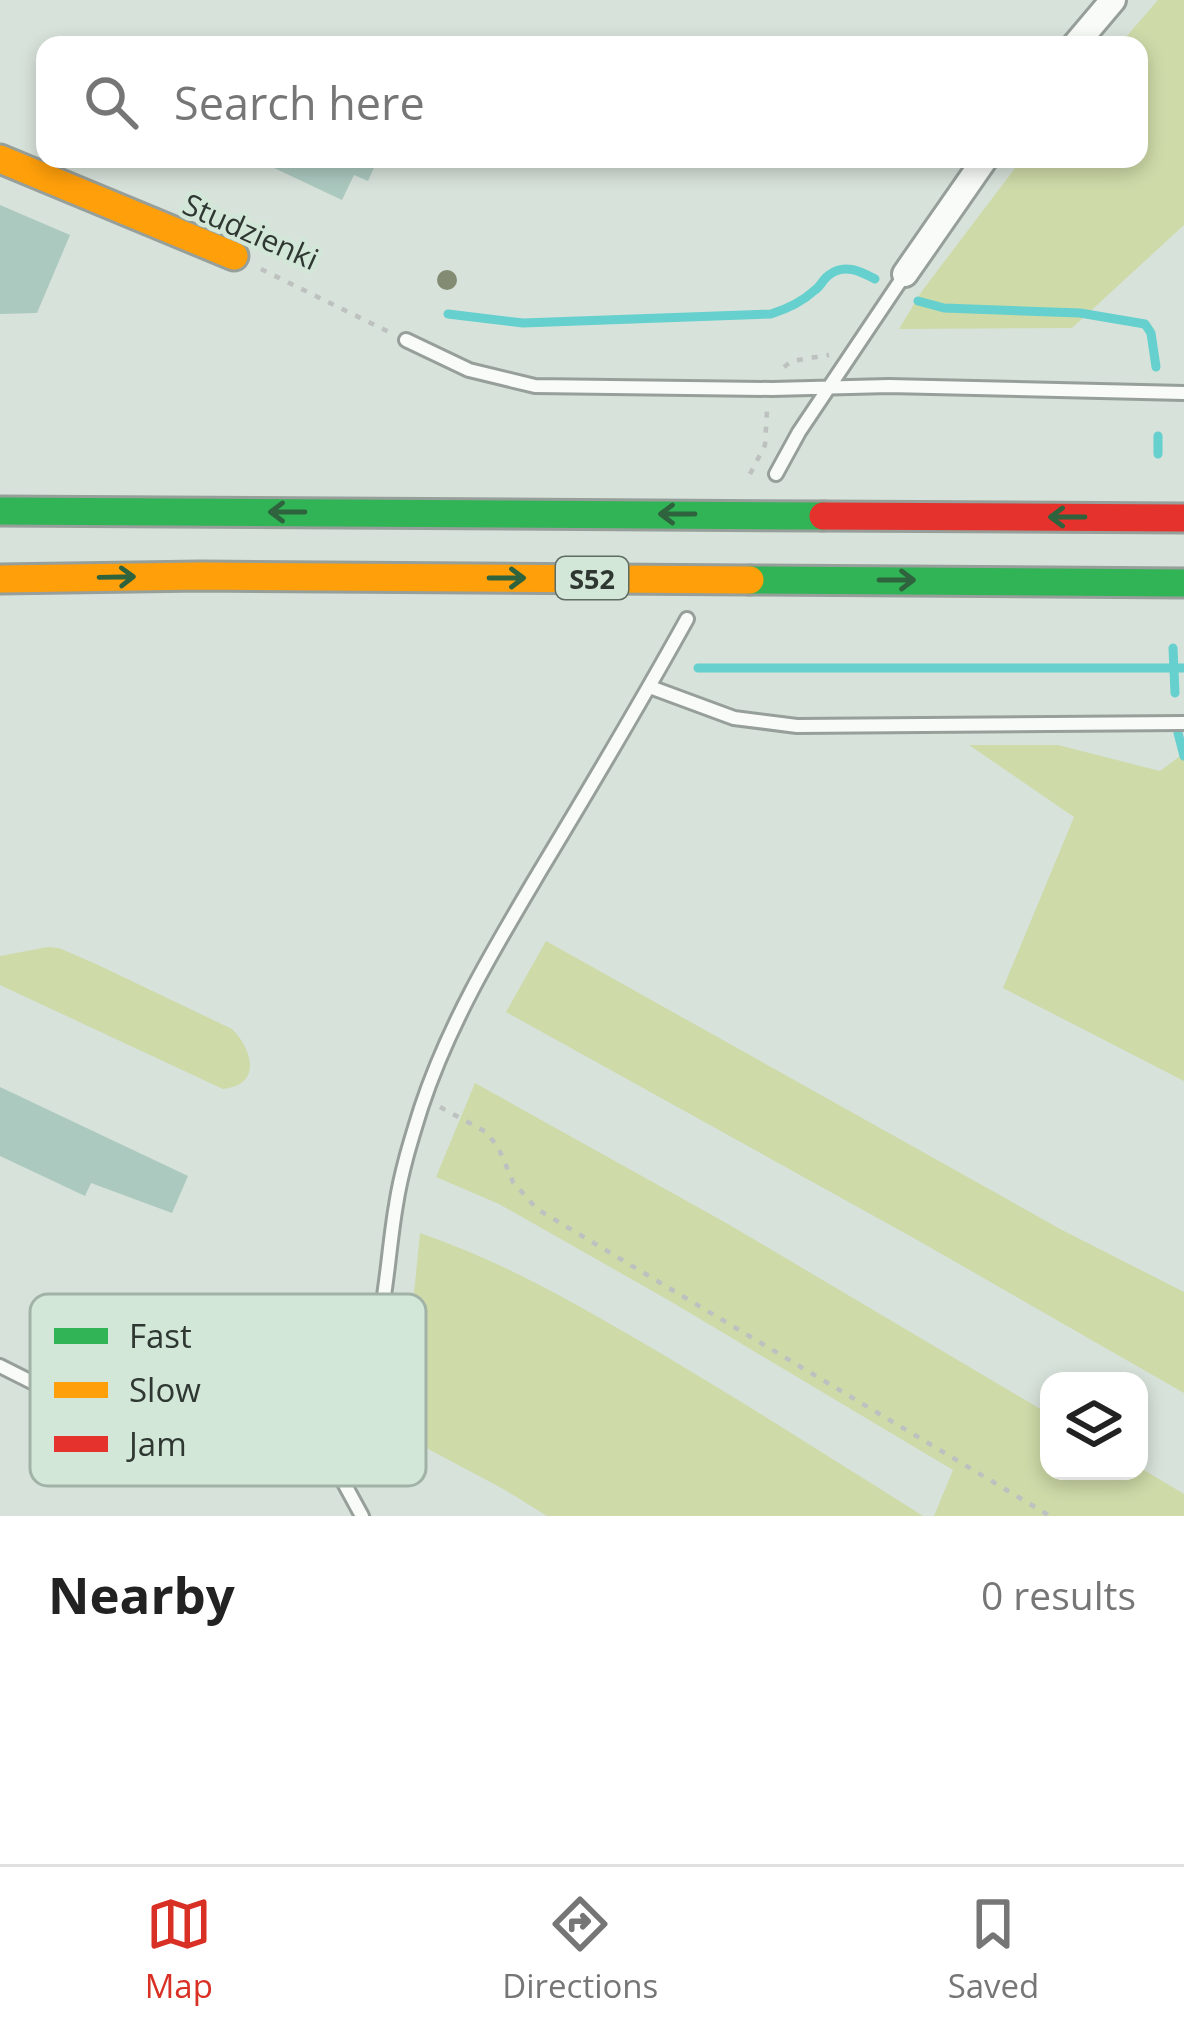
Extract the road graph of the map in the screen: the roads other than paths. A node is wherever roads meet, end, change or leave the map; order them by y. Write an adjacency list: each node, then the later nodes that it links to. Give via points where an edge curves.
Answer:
1 (1113, 0): 2 (street)
2 (1083, 36)
3 (0, 159): 5 (main road, Studzienki)
4 (979, 168): 6 (street)
5 (235, 256)
6 (905, 274): 8 (lane)
7 (406, 340): 8 (lane, via 469,370 535,386)
8 (828, 387): 9 (lane); 10 (lane)
9 (1184, 394)
10 (776, 474)
11 (0, 512): 12 (main road, S52, one-way to 11)
12 (1184, 518)
13 (0, 579): 14 (main road, S52, one-way to 14)
14 (1184, 583)
15 (687, 619): 16 (lane)
16 (650, 687): 17 (lane, via 734,718 797,726); 18 (lane, via 444,1046 403,1167)
17 (1184, 723)
18 (383, 1294)
19 (0, 1366): 20 (lane)
20 (30, 1381)
21 (346, 1486): 22 (lane)
22 (362, 1516)

